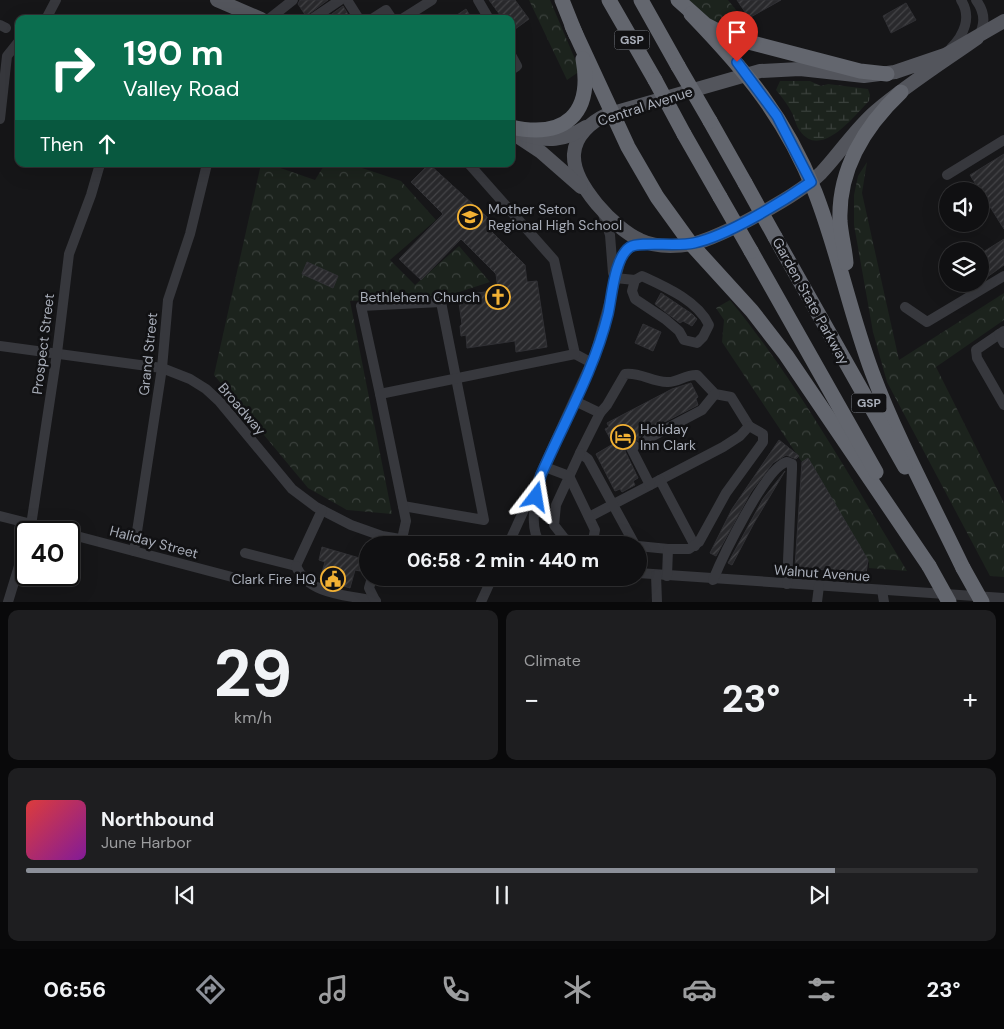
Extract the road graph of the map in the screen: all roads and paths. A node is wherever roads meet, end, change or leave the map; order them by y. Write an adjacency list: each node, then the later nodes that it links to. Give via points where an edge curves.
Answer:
1 (56, 0): 15 (street)
2 (218, 0): 16 (main road)
3 (293, 0): 17 (street)
4 (340, 0): 18 (street)
5 (347, 0): 19 (street)
6 (432, 0): 20 (street)
7 (478, 0): 21 (street)
8 (562, 0): 23 (highway)
9 (609, 0): 90 (highway, Garden State Parkway / GSP, bridge)
10 (641, 0): 91 (highway, Garden State Parkway / GSP, bridge)
11 (678, 0): 14 (highway)
12 (961, 0): 26 (street, via 966,15 965,28)
13 (976, 0): 24 (street, via 984,22)
14 (691, 14): 27 (highway); 28 (highway, via 711,29 736,39 860,71)
15 (48, 15)
16 (243, 15)
17 (274, 15)
18 (318, 15)
19 (356, 15)
20 (408, 15)
21 (487, 15)
22 (1004, 21): 24 (main road, Central Avenue)
23 (572, 26): 30 (highway); 33 (highway, via 582,52 586,78 586,92 580,105 570,118 551,129)
24 (977, 38): 26 (main road, Central Avenue); 29 (main road, Central Avenue)
25 (15, 46): 31 (street, via 7,56)
26 (945, 55): 28 (main road, Central Avenue)
27 (747, 74): 28 (main road, Central Avenue, via 790,69 854,75); 30 (main road, Central Avenue); 41 (highway, via 785,130)
28 (887, 74)
29 (901, 92): 41 (main road, Central Avenue, via 862,124); 48 (highway, via 864,136 851,159 844,182 840,223)
30 (614, 113): 32 (main road, Central Avenue); 43 (highway, via 640,170)
31 (0, 119)
32 (593, 123): 34 (main road, via 570,137 552,140); 42 (main road, Central Avenue, via 580,138 574,156 577,173)
33 (515, 129)
34 (515, 130)
35 (515, 132): 42 (main road, via 562,168)
36 (1004, 140): 40 (street)
37 (99, 167): 52 (street, Prospect Street, via 69,254)
38 (206, 167): 55 (street, Grand Street, via 190,234 168,300)
39 (472, 167): 53 (street, via 554,260)
40 (947, 175)
41 (811, 182): 43 (main road, Central Avenue, via 719,235); 48 (highway)
42 (597, 204): 44 (main road, Central Avenue, via 628,234); 47 (street, via 610,235)
43 (692, 244): 44 (main road, Central Avenue); 90 (highway, via 779,346)
44 (655, 245): 47 (street, via 641,244 628,248 622,256)
45 (1004, 276): 49 (street, via 928,322)
46 (638, 278): 46 (street, via 632,291 635,299 665,319 684,340 697,342 703,337 709,325 702,312); 47 (street)
47 (614, 284): 54 (street)
48 (847, 287): 91 (highway, via 876,384)
49 (905, 307)
50 (1002, 336): 60 (street, via 976,350 977,358)
51 (0, 346): 52 (street, Broadway)
52 (57, 353): 55 (street, Broadway); 74 (street, Prospect Street)
53 (575, 354): 54 (street); 56 (street)
54 (592, 363): 59 (street)
55 (162, 368): 71 (street, Broadway, via 206,389 292,489); 87 (street, Grand Street)
56 (456, 378): 57 (street); 57 (street, via 441,302 361,306); 70 (street, via 484,520)
57 (380, 394): 70 (street)
58 (715, 394): 61 (street, via 697,374 669,382 633,373 624,374); 62 (street, via 731,397); 63 (street, via 702,410)
59 (575, 401): 61 (street); 66 (street)
60 (1004, 405)
61 (600, 413): 65 (street)
62 (749, 426): 68 (street, via 740,436); 85 (street, via 763,434 763,442 726,493)
63 (648, 439)
64 (635, 446): 68 (street, via 631,448)
65 (580, 453): 67 (street); 69 (street, via 588,459)
66 (543, 471): 67 (street); 78 (street); 79 (street, via 536,497)
67 (569, 476): 73 (street); 80 (street, via 556,505 554,525)
68 (655, 482): 69 (street); 85 (street)
69 (612, 505): 73 (street); 82 (street)
70 (403, 506): 77 (street, via 406,521)
71 (322, 510): 76 (street, Broadway); 89 (street)
72 (0, 516): 75 (street)
73 (589, 517): 81 (street, via 595,530)
74 (32, 521)
75 (15, 522)
76 (373, 536)
77 (403, 536)
78 (512, 536)
79 (536, 536)
80 (563, 536)
81 (594, 536)
82 (631, 536)
83 (80, 537): 87 (street, Haliday Street)
84 (647, 546): 86 (street)
85 (695, 546): 86 (street)
86 (668, 548): 93 (street)
87 (134, 551): 94 (street, Haliday Street)
88 (245, 553): 89 (street)
89 (296, 566): 103 (street, via 300,576 310,585)
90 (929, 566): 109 (highway, Garden State Parkway / GSP, bridge)
91 (962, 568): 110 (highway, Garden State Parkway / GSP, bridge)
92 (647, 574): 93 (street, Walnut Avenue)
93 (661, 575): 96 (street, Walnut Avenue); 106 (street)
94 (232, 577)
95 (15, 579): 104 (street)
96 (713, 580): 97 (street, Walnut Avenue); 97 (street, via 746,513 773,472 784,462 792,464)
97 (787, 584): 100 (street, Walnut Avenue)
98 (370, 586): 103 (street)
99 (488, 586): 105 (street)
100 (819, 586): 101 (street, Walnut Avenue); 107 (street)
101 (882, 590): 102 (street, Walnut Avenue); 108 (street)
102 (1004, 598)
103 (376, 601)
104 (8, 602)
105 (481, 602)
106 (657, 602)
107 (817, 602)
108 (884, 602)
109 (950, 602)
110 (982, 602)

